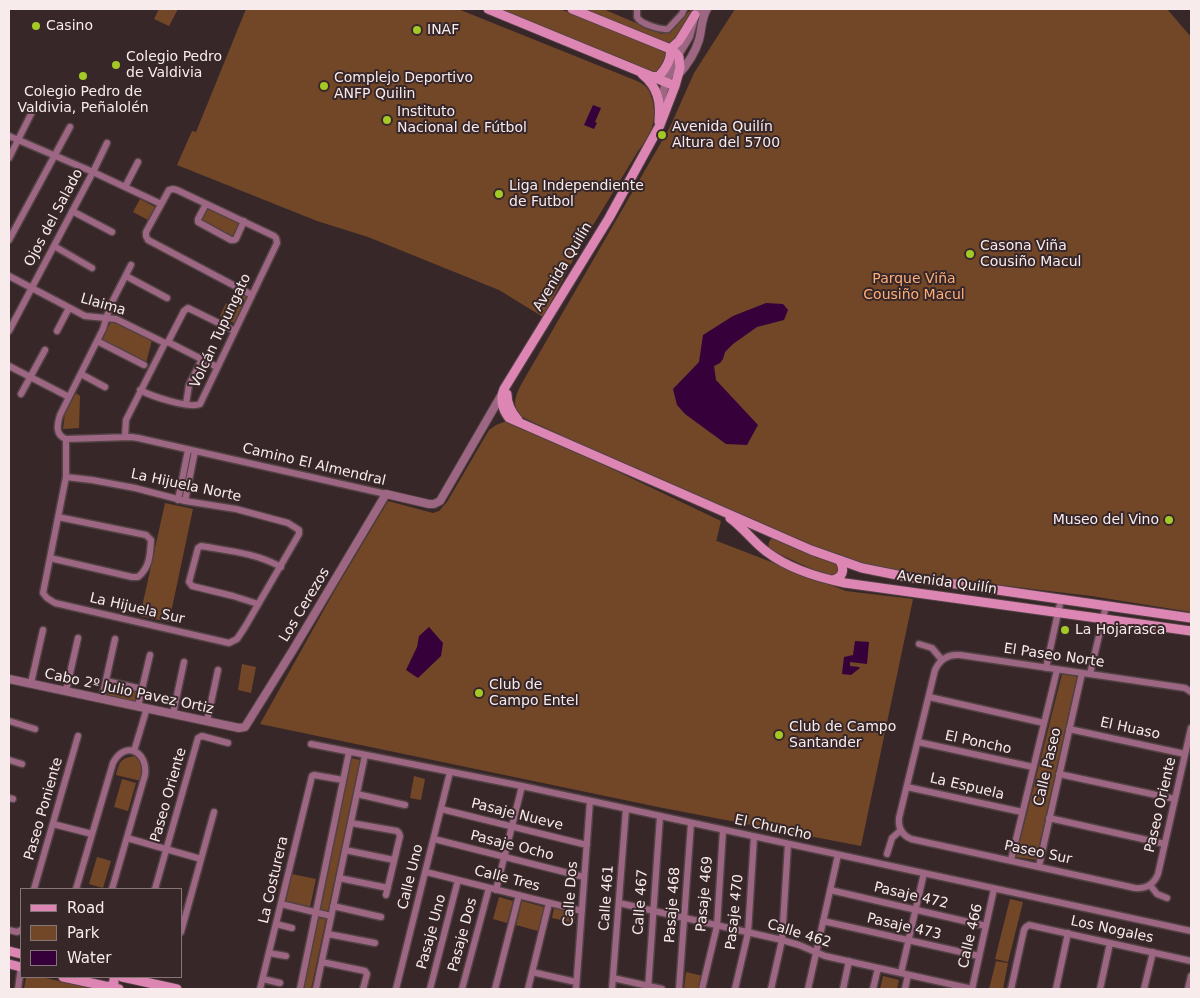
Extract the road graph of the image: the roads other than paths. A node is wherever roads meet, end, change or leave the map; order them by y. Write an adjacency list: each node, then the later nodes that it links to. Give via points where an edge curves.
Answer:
1 (488, 9): 9 (main road)
2 (572, 9): 7 (main road)
3 (637, 9): 4 (street, via 640,21 668,30)
4 (684, 9)
5 (707, 9): 10 (street, via 698,44)
6 (698, 12): 7 (main road); 8 (street)
7 (670, 49): 8 (main road); 11 (main road, via 671,55 663,72)
8 (678, 55): 10 (main road, Avenida Quilín); 12 (street)
9 (635, 69): 11 (main road); 13 (main road, via 650,81)
10 (678, 75): 12 (main road, Avenida Quilín)
11 (653, 76): 12 (main road)
12 (671, 84): 13 (street); 16 (main road, Avenida Quilín, via 664,118)
13 (660, 104): 16 (main road)
14 (32, 112): 18 (street)
15 (70, 127): 20 (street)
16 (658, 129): 53 (main road, Avenida Quilín)
17 (9, 136): 18 (street)
18 (18, 140): 20 (street); 21 (street)
19 (107, 143): 23 (street, Ojos del Salado)
20 (54, 155): 23 (street); 30 (street)
21 (9, 158)
22 (138, 162): 24 (street)
23 (93, 172): 24 (street); 27 (street, Ojos del Salado)
24 (125, 187): 25 (street)
25 (161, 204): 26 (street, via 171,189); 37 (street, via 147,231 146,237 150,242)
26 (206, 204): 28 (street); 28 (street, via 198,222 231,240 236,239)
27 (72, 211): 29 (street); 31 (street, Ojos del Salado)
28 (244, 222): 37 (street, Volcán Tupungato, via 277,240)
29 (112, 232)
30 (9, 240)
31 (54, 246): 33 (street); 36 (street, Ojos del Salado)
32 (131, 265): 35 (street)
33 (92, 268)
34 (9, 276): 36 (street, Llaima)
35 (126, 276): 38 (street); 40 (street)
36 (32, 288): 39 (street, Llaima); 41 (street, Ojos del Salado)
37 (252, 295): 43 (street, Volcán Tupungato)
38 (167, 298)
39 (69, 308): 40 (street, Llaima, via 85,316); 42 (street)
40 (106, 318): 44 (street); 45 (street, Llaima, via 119,320)
41 (9, 331)
42 (57, 331)
43 (235, 331): 45 (street, via 187,309); 50 (street, Volcán Tupungato)
44 (97, 341): 48 (street); 51 (street)
45 (167, 343): 47 (street, Llaima); 55 (street)
46 (45, 350): 52 (street)
47 (202, 359): 50 (street, Llaima); 59 (street, via 189,386)
48 (144, 365)
49 (9, 366): 52 (street)
50 (217, 367): 59 (street, Volcán Tupungato, via 200,404)
51 (81, 374): 54 (street); 58 (street)
52 (30, 378): 56 (street); 58 (street)
53 (511, 380): 57 (main road, Avenida Quilín); 61 (main road, Avenida Quilín)
54 (105, 387)
55 (140, 390): 59 (street, Volcán Tupungato); 63 (street, via 126,420)
56 (21, 394)
57 (502, 394): 60 (street, Camino El Almendral); 61 (main road)
58 (69, 398): 64 (street, via 58,420 57,429)
59 (186, 404)
60 (492, 411): 61 (main road); 62 (street, Camino El Almendral)
61 (507, 412): 62 (street); 69 (main road, Avenida Quilín, via 524,425)
62 (487, 422): 67 (street, Camino El Almendral, via 437,503)
63 (125, 437): 64 (street, Camino El Almendral); 65 (street, Camino El Almendral)
64 (63, 438): 66 (street)
65 (192, 451): 67 (street, Camino El Almendral); 68 (street)
66 (66, 477): 68 (street, La Hijuela Norte, via 135,488); 70 (street)
67 (386, 494): 110 (street, Los Cerezos)
68 (181, 501): 75 (street, La Hijuela Norte, via 269,517 299,530 298,538)
69 (720, 511): 71 (main road, Avenida Quilín); 72 (main road, Avenida Quilín)
70 (58, 517): 73 (street); 73 (street, via 146,535 150,540 150,557 144,572 138,577)
71 (780, 536): 72 (main road, via 767,540 765,547); 74 (main road, Avenida Quilín)
72 (768, 553): 76 (main road, Avenida Quilín)
73 (50, 558): 78 (street, La Hijuela Sur, via 43,592 55,603 228,643 237,639)
74 (840, 561): 76 (main road, via 843,572); 77 (main road, Avenida Quilín, via 885,573)
75 (280, 567): 78 (street); 78 (street, via 249,554 198,548 189,582 192,586)
76 (832, 580): 80 (main road, Avenida Quilín)
77 (1061, 599): 79 (main road, Avenida Quilín); 80 (street)
78 (258, 604)
79 (1106, 606): 81 (main road, Avenida Quilín); 82 (street)
80 (1058, 612): 82 (main road, Avenida Quilín); 91 (street)
81 (1191, 618)
82 (1104, 623): 84 (main road, Avenida Quilín); 95 (street)
83 (43, 630): 98 (street)
84 (1191, 632)
85 (78, 638): 100 (street)
86 (115, 639): 97 (street)
87 (919, 644): 89 (street, via 932,648)
88 (150, 655): 99 (street)
89 (942, 660): 91 (street, El Paseo Norte, via 960,655); 103 (street, via 935,670)
90 (184, 662): 106 (street)
91 (1046, 668): 93 (street, El Paseo Norte)
92 (218, 670): 108 (street)
93 (1057, 670): 94 (street, El Paseo Norte); 109 (street, Calle Paseo)
94 (1082, 673): 95 (street, El Paseo Norte); 113 (street, Calle Paseo)
95 (1092, 675): 101 (street, El Paseo Norte, via 1185,688)
96 (9, 679): 98 (street, Cabo 2º Julio Pavez Ortiz)
97 (106, 681): 99 (street, Cabo 2º Julio Pavez Ortiz); 102 (street)
98 (31, 683): 100 (street, Cabo 2º Julio Pavez Ortiz)
99 (142, 689): 104 (street)
100 (66, 691): 102 (street, Cabo 2º Julio Pavez Ortiz)
101 (1191, 692)
102 (102, 698): 104 (street, Cabo 2º Julio Pavez Ortiz)
103 (929, 698): 109 (street); 115 (street)
104 (138, 706): 105 (street, Cabo 2º Julio Pavez Ortiz)
105 (147, 708): 106 (street, Cabo 2º Julio Pavez Ortiz); 118 (street)
106 (173, 714): 108 (street, Cabo 2º Julio Pavez Ortiz)
107 (9, 721): 112 (street)
108 (207, 721): 110 (street, Cabo 2º Julio Pavez Ortiz)
109 (1044, 723): 124 (street, Calle Paseo)
110 (244, 728)
111 (1191, 728): 120 (street, Paseo Oriente)
112 (35, 729)
113 (1069, 729): 120 (street, El Huaso); 126 (street, Calle Paseo)
114 (78, 736): 142 (street, Paseo Poniente)
115 (918, 742): 124 (street, El Poncho); 129 (street)
116 (228, 743): 153 (street, Paseo Oriente, via 199,737)
117 (311, 744): 119 (street)
118 (134, 751): 146 (street, via 122,753 114,760); 148 (street, via 143,758 146,771)
119 (349, 752): 121 (street, El Chuncho); 127 (street)
120 (1185, 754): 131 (street, Paseo Oriente)
121 (365, 755): 125 (street, El Chuncho); 130 (street)
122 (9, 760): 123 (street)
123 (22, 764)
124 (1033, 768): 137 (street, Calle Paseo)
125 (450, 772): 128 (street, El Chuncho); 134 (street, Calle Uno)
126 (1059, 774): 131 (street); 139 (street, Calle Paseo)
127 (343, 780): 180 (street, La Costurera, via 312,776); 186 (street)
128 (522, 786): 132 (street, El Chuncho); 143 (street)
129 (907, 787): 137 (street, La Espuela); 145 (street, via 899,818)
130 (357, 794): 133 (street); 140 (street)
131 (1175, 799): 151 (street, Paseo Oriente)
132 (590, 801): 135 (street, El Chuncho); 152 (street, Calle Dos)
133 (404, 804)
134 (441, 809): 143 (street, Pasaje Nueve); 149 (street, Calle Uno)
135 (626, 809): 138 (street, El Chuncho); 179 (street, Calle 461)
136 (214, 812): 158 (street)
137 (1022, 812): 160 (street, Calle Paseo)
138 (660, 816): 141 (street, El Chuncho); 185 (street, Calle 467)
139 (1050, 818): 151 (street); 161 (street, Calle Paseo)
140 (351, 822): 154 (street); 159 (street, via 398,832 400,836)
141 (691, 823): 144 (street, El Chuncho); 189 (street, Pasaje 468)
142 (53, 824): 146 (street); 168 (street, Paseo Poniente)
143 (512, 827): 152 (street, Pasaje Nueve); 157 (street)
144 (723, 830): 147 (street, El Chuncho); 193 (street, Pasaje 469)
145 (901, 830): 155 (street, via 892,838); 160 (street, Paseo Sur, via 911,839)
146 (92, 834): 169 (street)
147 (754, 837): 150 (street, El Chuncho); 197 (street, Pasaje 470)
148 (127, 838): 153 (street); 170 (street)
149 (434, 839): 157 (street, Pasaje Ocho); 162 (street, Calle Uno)
150 (788, 844): 156 (street, El Chuncho); 200 (street)
151 (1165, 844): 167 (street, Paseo Oriente, via 1158,874)
152 (587, 845): 164 (street, Calle Dos)
153 (166, 850): 158 (street); 171 (street, Paseo Oriente)
154 (345, 850): 159 (street); 165 (street)
155 (887, 854)
156 (838, 855): 163 (street, El Chuncho); 175 (street)
157 (504, 857): 164 (street, Pasaje Ocho); 174 (street)
158 (201, 859): 183 (street)
159 (394, 860): 165 (street, via 387,891)
160 (1011, 860): 161 (street, Paseo Sur)
161 (1039, 866): 167 (street, Paseo Sur, via 1135,888)
162 (426, 872): 166 (street, Calle Tres); 234 (street, Calle Uno)
163 (924, 873): 173 (street, El Chuncho); 182 (street)
164 (584, 877): 184 (street, Calle Dos)
165 (339, 878): 181 (street)
166 (458, 880): 172 (street, Calle Tres); 235 (street, Pasaje Uno)
167 (1150, 885): 177 (street, via 1157,894)
168 (34, 888)
169 (76, 888)
170 (112, 888)
171 (155, 888)
172 (489, 888): 174 (street, Calle Tres); 236 (street, Pasaje Dos)
173 (994, 889): 194 (street, Calle 466); 196 (street, El Chuncho)
174 (496, 890): 176 (street, Calle Tres)
175 (830, 890): 182 (street, Pasaje 472); 190 (street)
176 (519, 895): 178 (street, Calle Tres); 237 (street)
177 (1167, 898)
178 (550, 903): 184 (street, Calle Tres); 213 (street)
179 (619, 903): 185 (street, Calle 462); 220 (street, Calle 461)
180 (281, 904): 186 (street); 191 (street, La Costurera)
181 (333, 906): 187 (street); 188 (street)
182 (915, 910): 194 (street, Pasaje 472); 201 (street)
183 (184, 911): 192 (street)
184 (582, 911): 224 (street, Calle Dos)
185 (653, 911): 189 (street, Calle 462); 227 (street, Calle 467)
186 (315, 912): 187 (street); 231 (street)
187 (331, 916): 199 (street)
188 (381, 917)
189 (684, 918): 193 (street, Calle 462); 241 (street, Pasaje 468)
190 (823, 921): 201 (street, Pasaje 473); 204 (street)
191 (276, 924): 195 (street); 206 (street, La Costurera)
192 (182, 925)
193 (717, 926): 197 (street, Calle 462); 242 (street, Pasaje 469)
194 (986, 926): 208 (street, Calle 466)
195 (292, 928)
196 (1191, 931)
197 (748, 933): 200 (street, Calle 462); 243 (street, Pasaje 470)
198 (1068, 933): 203 (street, Los Nogales); 251 (street, Los Nogales, via 1027,926); 252 (street)
199 (328, 934): 202 (street); 211 (street)
200 (782, 940): 204 (street, Calle 462); 244 (street)
201 (908, 940): 208 (street, Pasaje 473); 214 (street)
202 (375, 942)
203 (1110, 943): 205 (street, Los Nogales); 253 (street)
204 (816, 952): 209 (street, Calle 462); 245 (street)
205 (1153, 952): 210 (street, Los Nogales); 254 (street)
206 (269, 953): 207 (street); 221 (street, La Costurera)
207 (286, 956)
208 (979, 956): 250 (street, Calle 466)
209 (849, 961): 212 (street, Calle 462); 246 (street)
210 (1191, 961)
211 (322, 962): 232 (street); 233 (street, via 364,970)
212 (878, 968): 214 (street, Calle 462); 247 (street)
213 (532, 972): 224 (street); 238 (street)
214 (900, 973): 216 (street, Calle 462)
215 (20, 974): 228 (street)
216 (908, 975): 222 (street, Calle 462); 248 (street)
217 (1191, 976): 255 (street)
218 (67, 978): 225 (main road)
219 (127, 978): 229 (main road)
220 (613, 978): 227 (street); 239 (street, Calle 461)
221 (263, 979): 223 (street); 230 (street, La Costurera)
222 (938, 982): 249 (street); 250 (street, Calle 462)
223 (280, 983)
224 (576, 986)
225 (99, 987): 226 (main road)
226 (114, 988)
227 (648, 988): 240 (street)
228 (18, 989)
229 (177, 989)
230 (260, 989)
231 (300, 989)
232 (316, 989)
233 (363, 989)
234 (396, 989)
235 (430, 989)
236 (462, 989)
237 (496, 989)
238 (528, 989)
239 (612, 989)
240 (662, 989)
241 (679, 989)
242 (702, 989)
243 (736, 989)
244 (771, 989)
245 (808, 989)
246 (843, 989)
247 (873, 989)
248 (905, 989)
249 (937, 989)
250 (972, 989)
251 (1011, 989)
252 (1056, 989)
253 (1100, 989)
254 (1144, 989)
255 (1188, 989)

